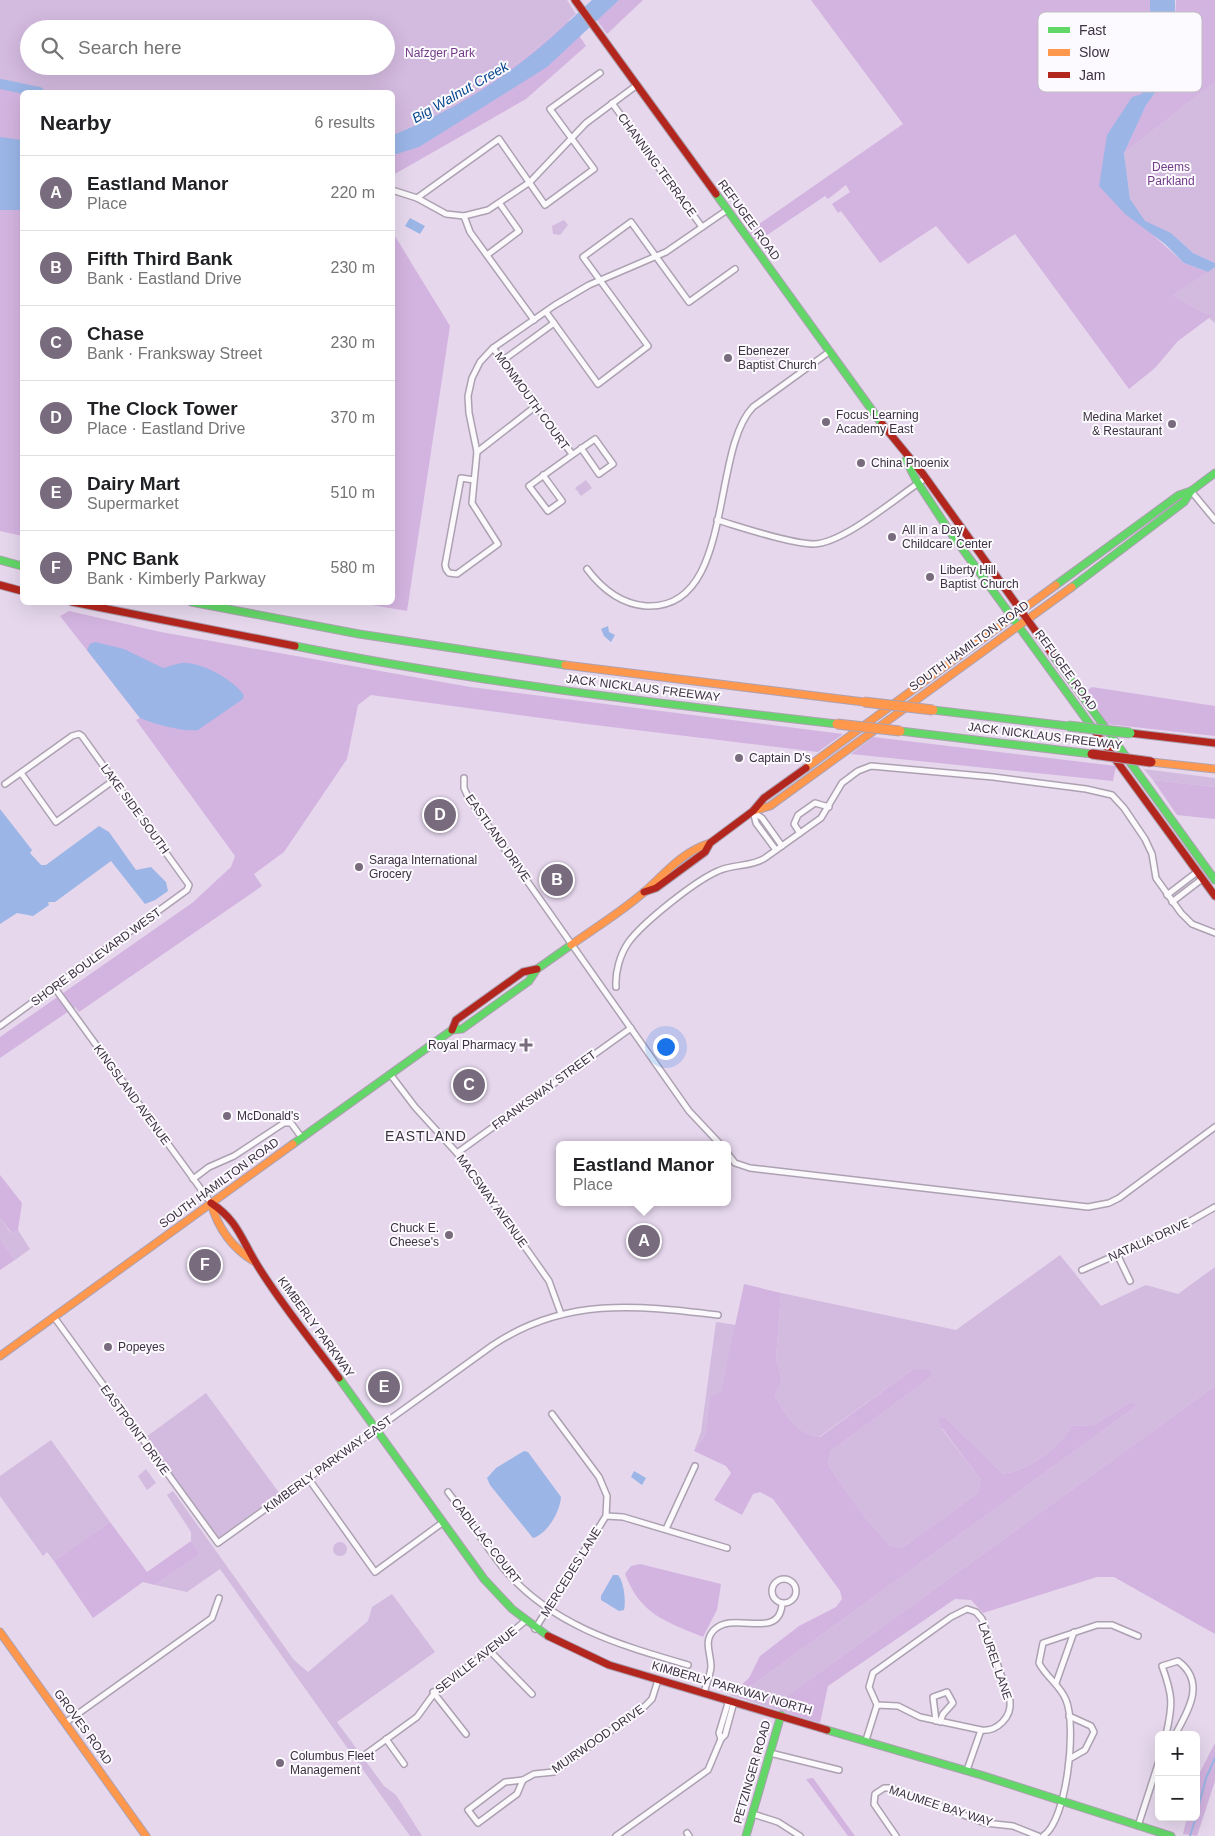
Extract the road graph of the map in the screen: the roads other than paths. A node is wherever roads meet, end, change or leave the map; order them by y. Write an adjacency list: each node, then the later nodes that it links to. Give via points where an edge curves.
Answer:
1 (575, 0): 3 (main road, REFUGEE ROAD)
2 (600, 73): 5 (street, via 550,109)
3 (637, 85): 4 (street); 10 (main road, REFUGEE ROAD)
4 (612, 103): 5 (street); 12 (street, CHANNING TERRACE)
5 (570, 138): 6 (street); 6 (street, via 594,170 545,205)
6 (530, 182): 8 (street, via 499,139); 9 (street)
7 (395, 191): 8 (street)
8 (417, 198): 11 (street, via 446,214)
9 (500, 204): 11 (street, via 481,213); 13 (street, via 519,231)
10 (727, 210): 12 (street); 21 (main road, REFUGEE ROAD)
11 (464, 216): 13 (street)
12 (702, 227): 14 (street)
13 (486, 256): 18 (street)
14 (656, 257): 15 (street, via 688,302); 16 (street); 16 (street, via 631,222 583,256)
15 (735, 268)
16 (600, 280): 17 (street); 19 (street, via 648,346 598,384)
17 (546, 312): 18 (street); 19 (street)
18 (534, 320): 20 (street)
19 (554, 323): 22 (street)
20 (494, 348): 22 (street, MONMOUTH COURT); 25 (street, via 480,362 469,386 468,405)
21 (829, 352): 30 (main road, REFUGEE ROAD); 32 (street, via 745,415)
22 (502, 361): 23 (street, MONMOUTH COURT)
23 (536, 406): 25 (street); 26 (street, MONMOUTH COURT)
24 (581, 448): 24 (street, via 595,439 613,464 599,474); 26 (street)
25 (477, 452): 29 (street)
26 (572, 454): 28 (street)
27 (1215, 473): 31 (main road, SOUTH HAMILTON ROAD)
28 (543, 475): 28 (street, via 529,486 548,511 562,501)
29 (474, 480): 29 (street, via 461,478 445,565 452,574 457,574 498,544 472,503)
30 (922, 480): 32 (street, via 852,529 814,544); 41 (main road, REFUGEE ROAD); 42 (main road, REFUGEE ROAD)
31 (1192, 491): 33 (street); 41 (main road, SOUTH HAMILTON ROAD, via 1179,495); 43 (main road, SOUTH HAMILTON ROAD, via 1184,502)
32 (717, 520): 36 (street, via 710,557 699,577 682,595 660,605 640,606 615,597 596,582)
33 (1215, 520)
34 (0, 560): 35 (main road)
35 (20, 565)
36 (587, 569)
37 (0, 586): 38 (main road)
38 (20, 591)
39 (87, 605): 46 (main road, JACK NICKLAUS FREEWAY, bridge, via 363,660 583,694)
40 (208, 605): 45 (main road, JACK NICKLAUS FREEWAY, bridge, via 455,650 626,674)
41 (1020, 610): 42 (main road, SOUTH HAMILTON ROAD); 43 (main road, REFUGEE ROAD)
42 (1011, 616): 44 (main road, REFUGEE ROAD); 52 (main road, SOUTH HAMILTON ROAD, via 764,798)
43 (1027, 620): 44 (main road, SOUTH HAMILTON ROAD); 57 (main road, REFUGEE ROAD)
44 (1019, 626): 52 (main road, SOUTH HAMILTON ROAD, via 770,806); 56 (main road, REFUGEE ROAD)
45 (1215, 743)
46 (1215, 769)
47 (21, 773): 49 (street, LAKE SIDE SOUTH, via 79,734); 49 (street, via 56,822); 50 (street)
48 (464, 778): 63 (street, EASTLAND DRIVE, via 468,796)
49 (114, 780): 58 (street, LAKE SIDE SOUTH)
50 (5, 784)
51 (829, 807): 53 (street, via 822,817); 53 (street, via 815,803 798,815 794,824); 59 (street, via 844,781 860,769 873,766 994,777 1103,792 1119,800 1145,839 1151,851 1156,878)
52 (753, 812): 54 (street, via 762,818); 55 (street, via 756,823); 63 (main road, SOUTH HAMILTON ROAD, via 710,843 700,845 651,882 644,892)
53 (800, 834): 54 (street)
54 (782, 846): 55 (street)
55 (776, 850): 65 (street, via 758,862 715,872 655,916 627,945 619,963)
56 (1200, 875): 59 (street); 60 (main road, REFUGEE ROAD); 61 (street)
57 (1215, 880)
58 (189, 885): 64 (street, SHORE BOULEVARD WEST, via 187,890)
59 (1167, 895): 61 (street)
60 (1215, 896)
61 (1172, 902): 62 (street, via 1190,923)
62 (1215, 933)
63 (572, 944): 67 (street, EASTLAND DRIVE); 68 (main road, SOUTH HAMILTON ROAD, via 537,969 523,972 456,1020 452,1030)
64 (54, 987): 66 (street, SHORE BOULEVARD WEST); 74 (street, KINGSLAND AVENUE)
65 (616, 987)
66 (0, 1026)
67 (630, 1028): 71 (street, EASTLAND DRIVE, via 696,1120); 72 (street, FRANKSWAY STREET)
68 (390, 1074): 70 (main road, SOUTH HAMILTON ROAD); 72 (street, MACSWAY AVENUE)
69 (1215, 1127): 73 (street, via 1119,1198 1088,1207 750,1168 735,1163)
70 (302, 1138): 74 (street, via 291,1123 284,1123); 75 (main road, SOUTH HAMILTON ROAD)
71 (717, 1141)
72 (457, 1153): 81 (street, MACSWAY AVENUE, via 545,1275)
73 (731, 1158)
74 (193, 1179): 75 (street, KINGSLAND AVENUE)
75 (211, 1203): 78 (main road, KIMBERLY PARKWAY, via 224,1210 249,1246); 78 (main road, KIMBERLY PARKWAY, via 214,1218 233,1246 239,1254); 83 (main road, SOUTH HAMILTON ROAD)
76 (1215, 1207): 77 (street, NATALIA DRIVE, via 1180,1227)
77 (1117, 1254): 79 (street, NATALIA DRIVE); 80 (street)
78 (255, 1262): 86 (main road, KIMBERLY PARKWAY)
79 (1082, 1270)
80 (1130, 1281)
81 (561, 1314): 82 (street, KIMBERLY PARKWAY EAST, via 610,1306 654,1307); 86 (street, KIMBERLY PARKWAY EAST, via 530,1324 498,1342)
82 (718, 1315)
83 (54, 1317): 84 (main road, SOUTH HAMILTON ROAD); 93 (street, EASTPOINT DRIVE)
84 (0, 1356)
85 (552, 1414): 90 (street, via 599,1477 607,1496)
86 (375, 1430): 88 (street, KIMBERLY PARKWAY EAST); 91 (main road, KIMBERLY PARKWAY NORTH)
87 (695, 1466): 92 (street)
88 (308, 1478): 91 (street, via 375,1572); 93 (street, KIMBERLY PARKWAY EAST)
89 (448, 1492): 97 (street, CADILLAC COURT, via 505,1569)
90 (606, 1516): 92 (street, via 623,1517); 97 (street, MERCEDES LANE)
91 (442, 1523): 98 (main road, KIMBERLY PARKWAY NORTH, via 484,1580)
92 (666, 1530): 94 (street)
93 (218, 1544)
94 (727, 1548)
95 (219, 1598): 115 (street, via 212,1618)
96 (782, 1605): 96 (street, via 774,1598 774,1586 786,1578 795,1584 796,1593 791,1601); 108 (street, via 780,1616 771,1623 731,1622 714,1631 708,1644 710,1672)
97 (547, 1609): 99 (street, MERCEDES LANE); 104 (street, CADILLAC COURT, via 615,1643)
98 (525, 1621): 99 (main road, KIMBERLY PARKWAY NORTH); 103 (street, SEVILLE AVENUE)
99 (535, 1629): 105 (main road, KIMBERLY PARKWAY NORTH, via 570,1650)
100 (0, 1632): 115 (main road, GROVES ROAD)
101 (1074, 1632): 102 (street, via 1104,1624); 106 (street); 106 (street, via 1048,1640 1041,1648 1039,1663)
102 (1138, 1636)
103 (490, 1651): 107 (street, SEVILLE AVENUE); 109 (street)
104 (688, 1665)
105 (658, 1680): 108 (main road, KIMBERLY PARKWAY NORTH); 129 (street, MUIRWOOD DRIVE, via 652,1699 645,1706 554,1772 534,1774)
106 (1056, 1683): 113 (street, via 1067,1702)
107 (433, 1692): 119 (street); 120 (street, SEVILLE AVENUE, via 416,1717)
108 (704, 1693): 110 (main road, KIMBERLY PARKWAY NORTH)
109 (532, 1694)
110 (732, 1701): 112 (main road, KIMBERLY PARKWAY NORTH); 133 (street, via 725,1735 708,1770)
111 (877, 1705): 114 (street, via 898,1706); 116 (street, LAUREL LANE, via 870,1687 873,1673 967,1609 982,1619 1010,1701 1008,1714 1000,1725 989,1731); 121 (street)
112 (781, 1715): 121 (main road, KIMBERLY PARKWAY NORTH); 122 (main road, PETZINGER ROAD)
113 (1069, 1716): 124 (street); 124 (street, via 1091,1726 1094,1732 1085,1750)
114 (938, 1722): 114 (street, via 953,1703 947,1692 933,1697); 116 (street)
115 (65, 1723): 134 (main road, GROVES ROAD)
116 (981, 1730): 127 (street)
117 (1167, 1731): 118 (street, via 1172,1706 1170,1687 1162,1666 1178,1661 1194,1680 1192,1697)
118 (1177, 1731)
119 (466, 1734)
120 (386, 1739): 123 (street, SEVILLE AVENUE); 125 (street)
121 (866, 1740): 127 (main road, KIMBERLY PARKWAY NORTH)
122 (770, 1753): 126 (street); 131 (main road, PETZINGER ROAD)
123 (366, 1754)
124 (1071, 1758): 130 (street)
125 (404, 1764)
126 (839, 1770)
127 (967, 1770): 130 (main road, KIMBERLY PARKWAY NORTH)
128 (1155, 1773): 132 (street)
129 (523, 1780): 129 (street, MUIRWOOD DRIVE, via 517,1794 478,1823 468,1810 505,1782)
130 (1061, 1800): 132 (main road, KIMBERLY PARKWAY NORTH); 139 (street, via 1050,1829)
131 (753, 1814): 135 (main road, PETZINGER ROAD); 136 (street, via 778,1822)
132 (1138, 1826): 140 (main road, KIMBERLY PARKWAY NORTH)
133 (619, 1835)
134 (146, 1836)
135 (746, 1836)
136 (800, 1836)
137 (896, 1836): 138 (street, MAUMEE BAY WAY, via 874,1804 875,1794 884,1788 985,1823 1013,1826)
138 (1038, 1836)
139 (1043, 1836)
140 (1171, 1836)

